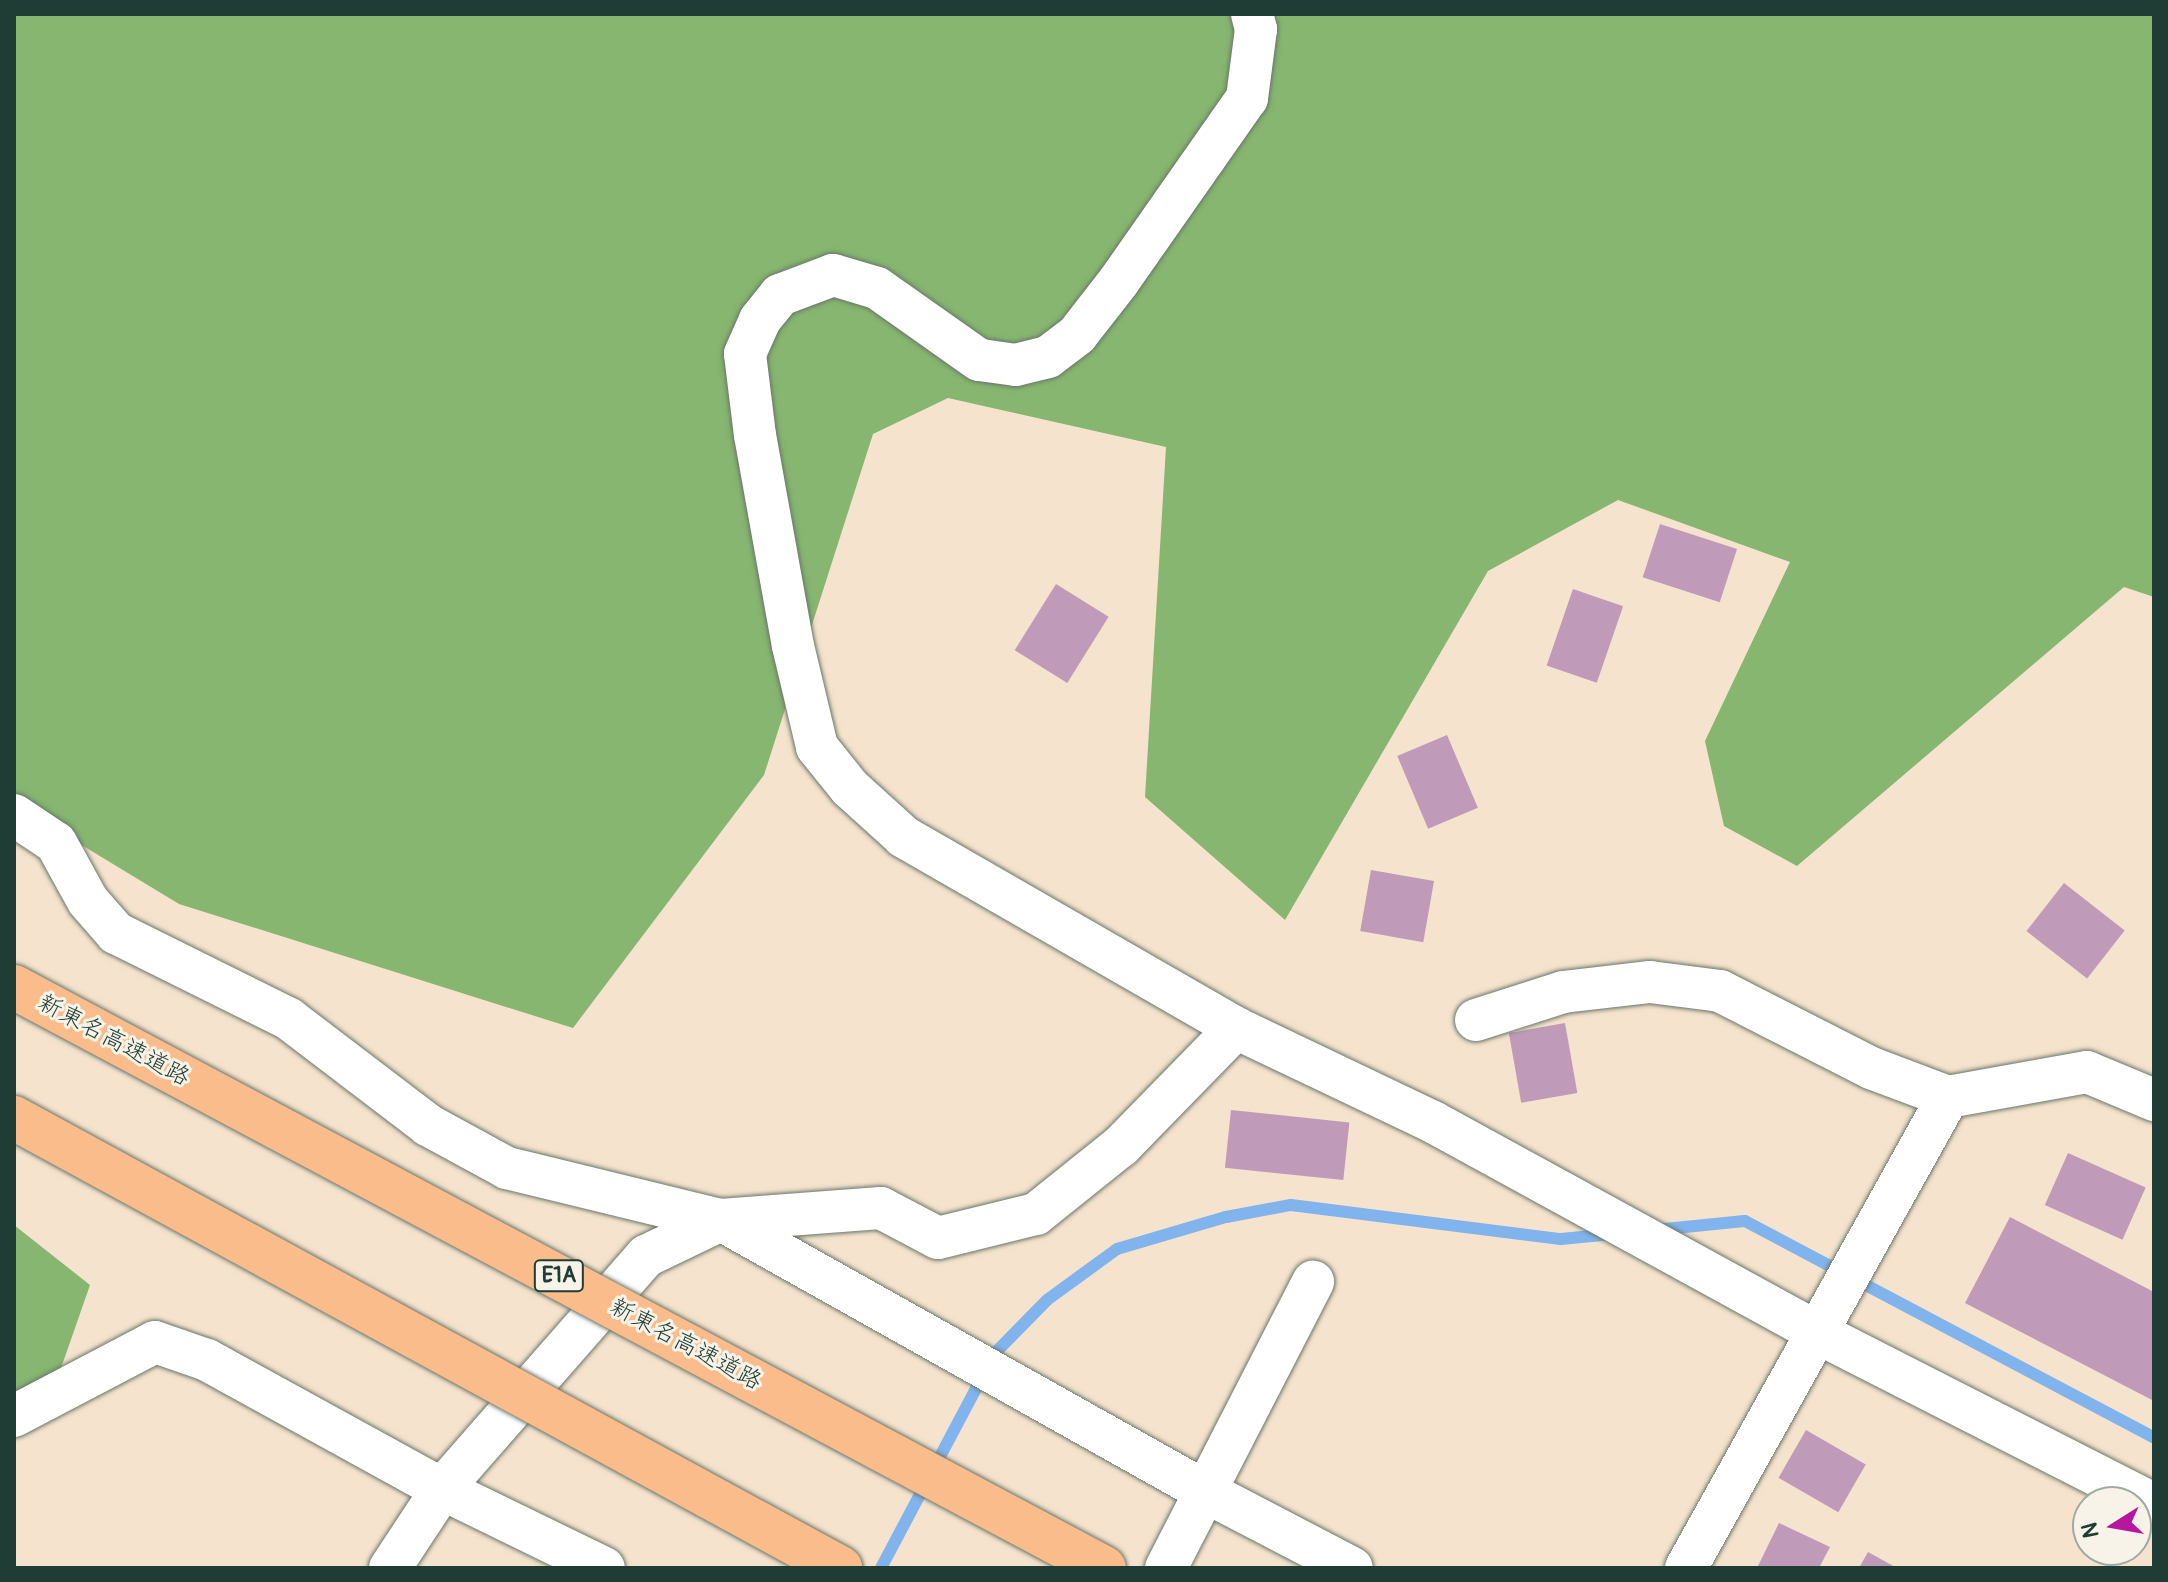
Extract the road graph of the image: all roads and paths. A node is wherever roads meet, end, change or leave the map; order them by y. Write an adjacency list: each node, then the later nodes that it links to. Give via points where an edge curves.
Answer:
1 (1252, 14): 5 (street, via 1256,29 1247,98 1111,292 1077,335 1048,357 1016,365 979,360 877,288 833,275 780,295 760,320 745,354 790,631 817,747 850,788 904,837)
2 (14, 815): 9 (street, via 56,843 88,901 116,933 289,1019 428,1125 507,1168)
3 (14, 987): 19 (highway, 新東名高速道路 / E1A, bridge)
4 (1476, 1020): 6 (street, via 1563,992 1650,982 1720,991 1871,1068)
5 (1236, 1028): 9 (street, via 1121,1146 1036,1214 938,1238 881,1208); 11 (street, via 1433,1122)
6 (1948, 1097): 7 (street, via 2087,1072); 11 (street)
7 (2154, 1100)
8 (14, 1118): 18 (highway, bridge)
9 (721, 1220): 13 (street, via 646,1256); 14 (street)
10 (1313, 1282): 14 (street)
11 (1816, 1332): 15 (street); 22 (street)
12 (14, 1416): 13 (street, via 155,1342 207,1360)
13 (442, 1489): 16 (street); 17 (street)
14 (1208, 1493): 20 (street); 21 (street)
15 (2154, 1504)
16 (390, 1568)
17 (604, 1568)
18 (840, 1568)
19 (1104, 1568)
20 (1166, 1568)
21 (1352, 1568)
22 (1686, 1568)

